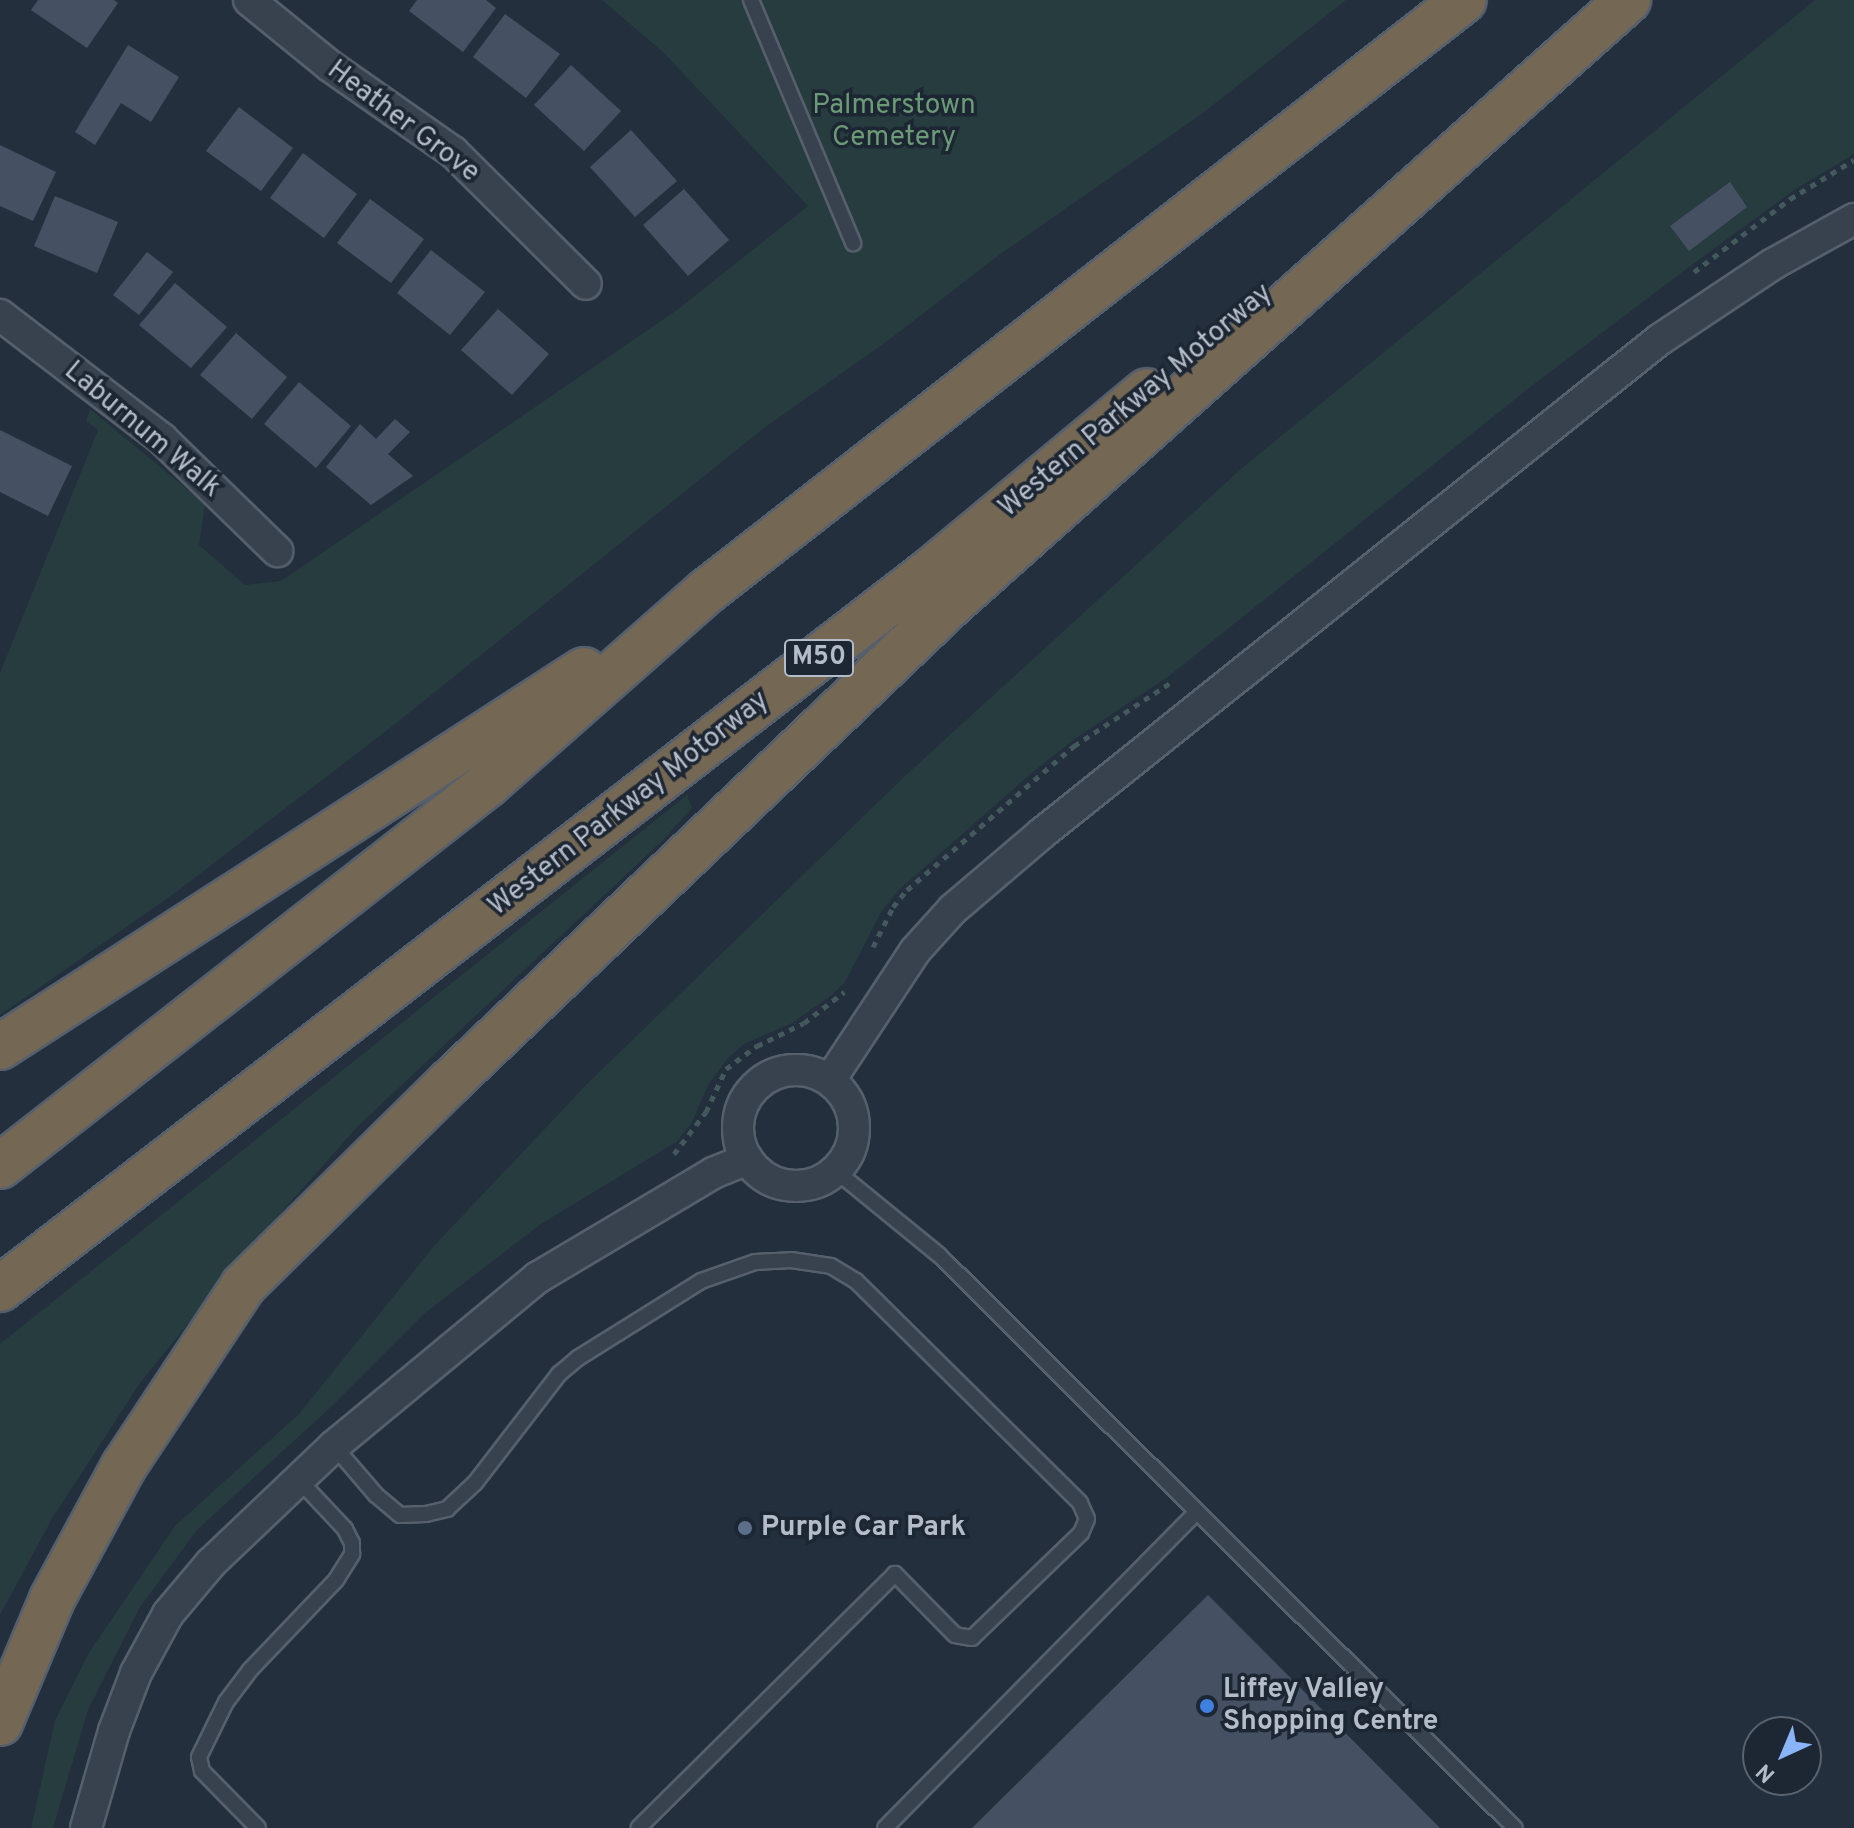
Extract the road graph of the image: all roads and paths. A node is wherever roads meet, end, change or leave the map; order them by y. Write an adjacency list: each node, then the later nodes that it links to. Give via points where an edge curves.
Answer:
1 (249, 0): 8 (street, Heather Grove, via 330,66 453,152)
2 (751, 0): 7 (lane)
3 (1464, 0): 11 (highway)
4 (1617, 0): 17 (highway, Western Parkway Motorway / M50, via 929,572)
5 (1628, 0): 21 (highway, via 918,635 243,1286 124,1466 52,1599)
6 (1854, 219): 13 (street, via 1773,264 1659,340 1030,844 953,909 915,951)
7 (853, 243)
8 (586, 284)
9 (0, 315): 10 (street, Laburnum Walk, via 162,439)
10 (277, 551)
11 (707, 591): 12 (highway); 15 (highway, via 488,784)
12 (0, 1047)
13 (830, 1080): 14 (street, via 792,1070 756,1086 738,1121); 16 (street, via 844,1094 855,1130 851,1149)
14 (747, 1159): 16 (street, via 759,1173 792,1186 810,1185); 18 (street, via 713,1173 537,1278)
15 (0, 1166)
16 (836, 1171): 20 (lane, via 939,1255)
17 (0, 1289)
18 (334, 1446): 19 (street); 24 (lane, via 400,1515 447,1509 475,1483 549,1385 578,1358 701,1281 755,1262 791,1260 831,1266 856,1281 1080,1503 1087,1519 1081,1533 972,1638 955,1635 895,1574)
19 (298, 1479): 22 (street, via 211,1563 168,1614 136,1673); 23 (lane, via 345,1529 352,1554 336,1580 250,1670 226,1702 199,1757 202,1771)
20 (1196, 1513): 25 (lane); 26 (lane)
21 (0, 1723)
22 (86, 1828)
23 (258, 1828)
24 (638, 1828)
25 (885, 1828)
26 (1515, 1828)

